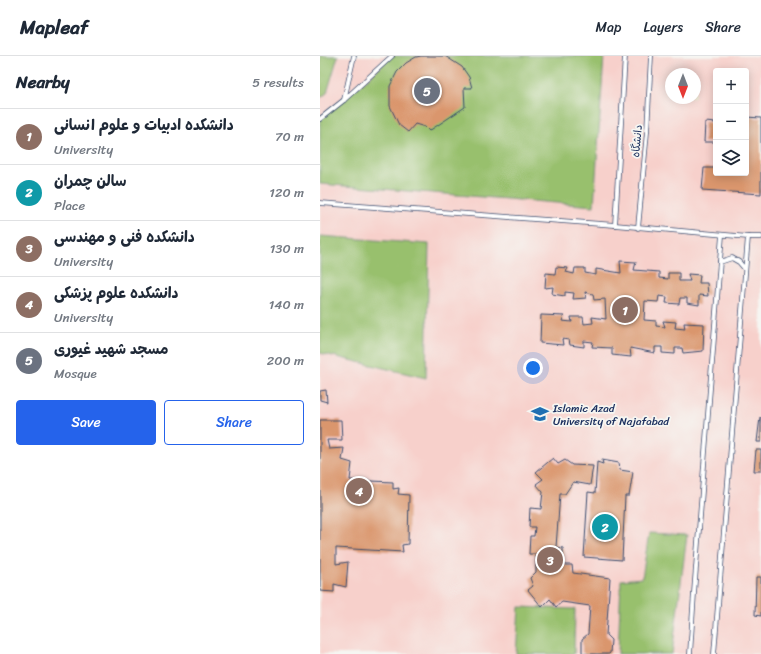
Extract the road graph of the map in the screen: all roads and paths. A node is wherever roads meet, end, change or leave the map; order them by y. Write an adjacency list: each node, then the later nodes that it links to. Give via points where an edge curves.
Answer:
1 (354, 56): 5 (lane)
2 (392, 56): 5 (lane)
3 (624, 56): 8 (lane)
4 (651, 56): 9 (lane, دانشگاه)
5 (344, 100): 6 (lane)
6 (320, 119)
7 (320, 203): 8 (lane)
8 (615, 225): 9 (lane)
9 (638, 228): 10 (lane)
10 (722, 235): 11 (lane); 13 (lane)
11 (748, 237): 12 (lane); 14 (lane)
12 (761, 237)
13 (720, 262): 14 (lane, via 732,258); 15 (lane)
14 (745, 270): 16 (lane)
15 (690, 654)
16 (714, 654)

